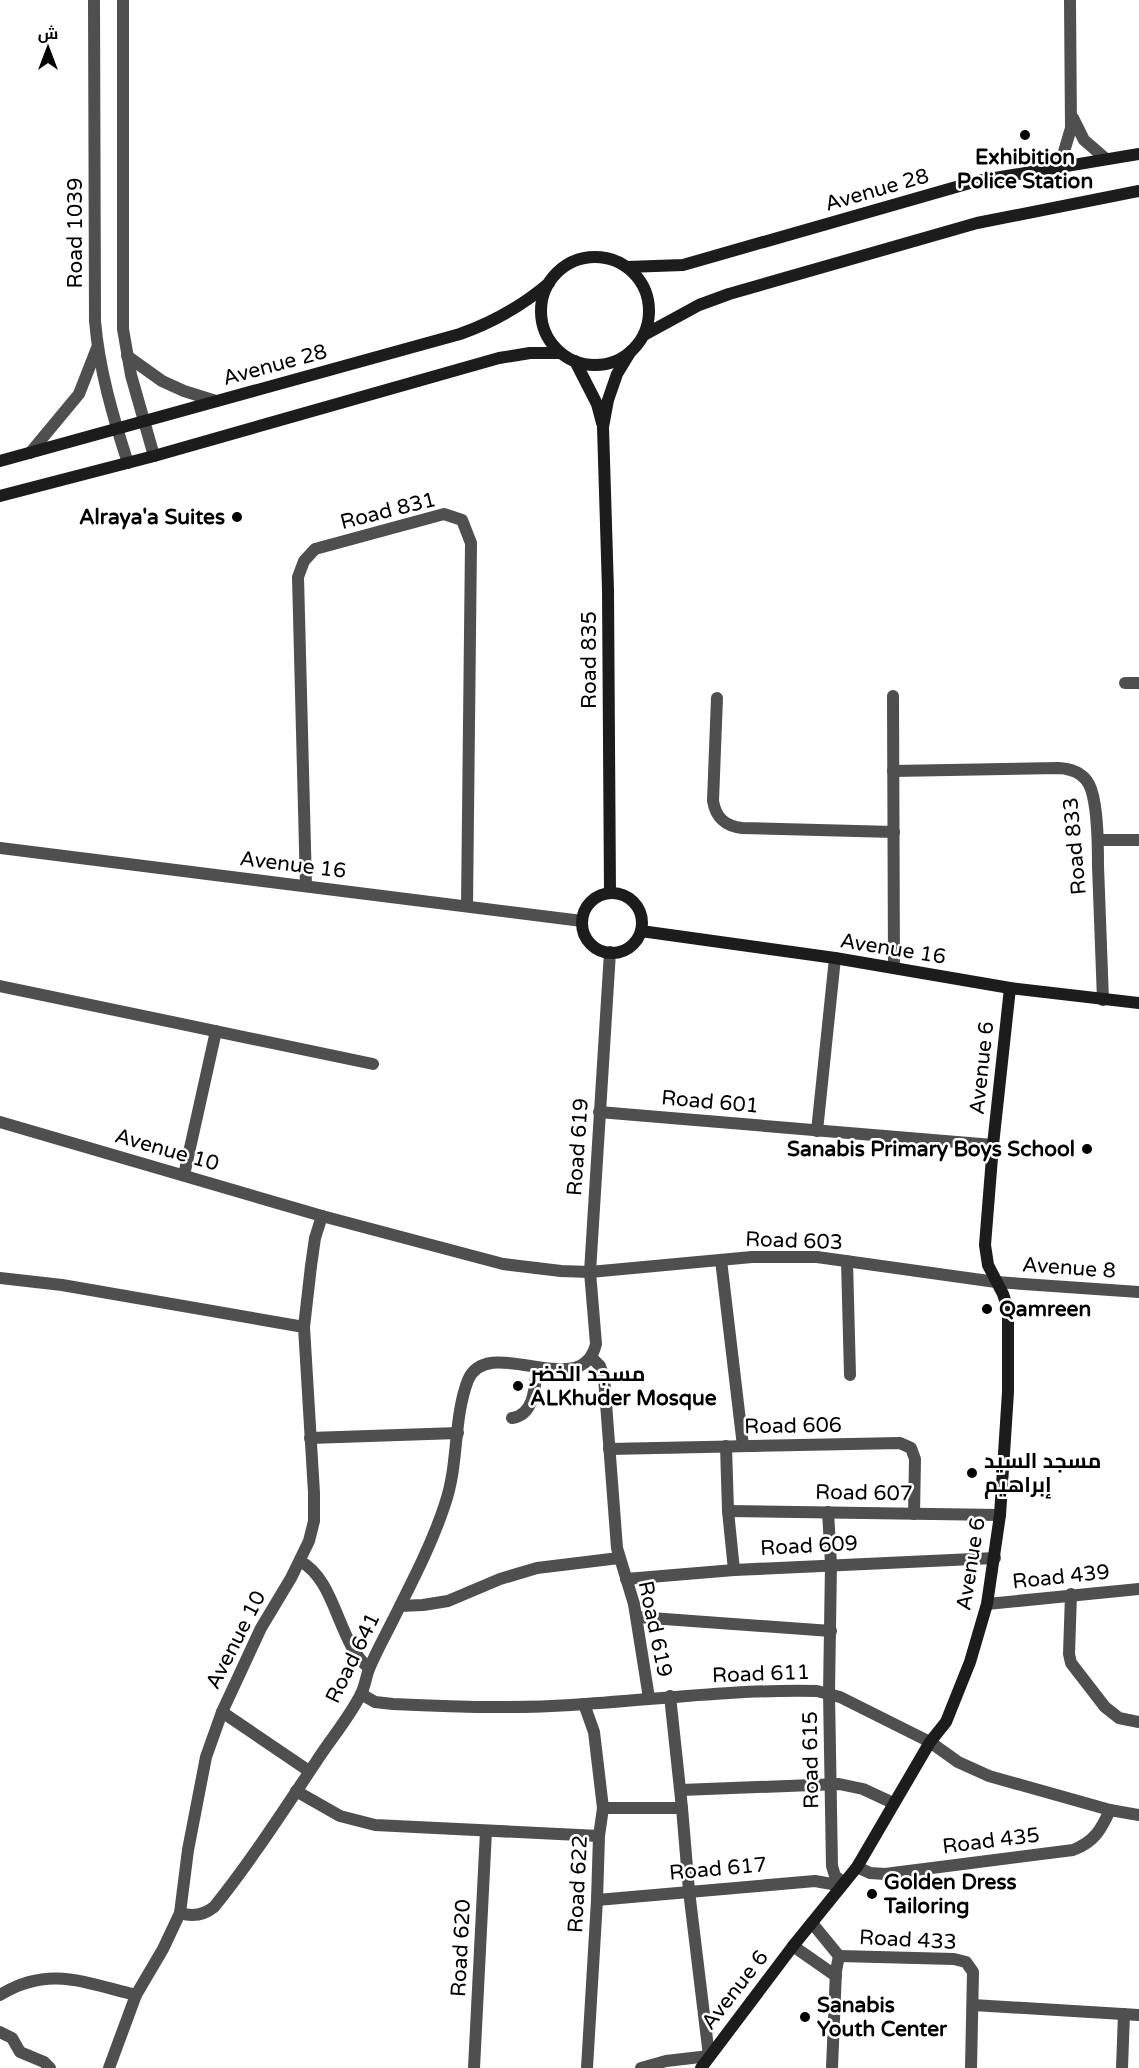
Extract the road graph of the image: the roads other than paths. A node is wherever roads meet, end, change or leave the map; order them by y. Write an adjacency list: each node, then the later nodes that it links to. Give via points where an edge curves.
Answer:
1 (94, 0): 12 (street, Road 1039)
2 (123, 0): 15 (street, via 123,329)
3 (1070, 0): 4 (street)
4 (1072, 114): 6 (street, via 1084,140); 7 (street, via 1068,142)
5 (1139, 154): 6 (main road, Avenue 28)
6 (1106, 159): 7 (main road, Avenue 28)
7 (1056, 167): 9 (main road, Avenue 28, via 977,181 683,265)
8 (1139, 191): 11 (main road, via 977,223 729,294 699,305)
9 (627, 267): 10 (main road, via 596,257 585,259 559,270); 11 (main road, via 648,298 649,317)
10 (549, 283): 14 (main road, via 543,297 543,327); 17 (main road, Avenue 28, via 516,308 480,327)
11 (644, 335): 13 (main road)
12 (97, 347): 20 (street, Road 1039); 21 (street, via 79,394)
13 (631, 351): 16 (main road, via 614,362 594,365); 19 (main road, Road 835, via 617,374)
14 (560, 352): 16 (main road); 22 (main road, via 491,359)
15 (127, 356): 17 (street, via 162,381); 18 (street)
16 (575, 361): 19 (main road, Road 835, via 597,404)
17 (216, 401): 18 (main road, Avenue 28)
18 (144, 421): 20 (main road, Avenue 28); 22 (street)
19 (603, 427): 36 (main road, Road 835)
20 (117, 428): 21 (main road, Avenue 28); 24 (street, Road 1039)
21 (30, 453): 23 (main road, Avenue 28)
22 (154, 456): 24 (main road)
23 (0, 461)
24 (128, 463): 25 (main road)
25 (0, 496)
26 (1125, 683): 27 (street)
27 (1139, 683)
28 (893, 696): 30 (street)
29 (717, 699): 31 (street, via 713,801 722,821 735,828)
30 (893, 771): 31 (street); 32 (street, Road 833, via 1078,772 1091,788)
31 (894, 832): 42 (street)
32 (1098, 840): 33 (street); 45 (street, Road 833)
33 (1139, 840)
34 (0, 848): 35 (street, Avenue 16)
35 (306, 886): 37 (street, Avenue 16); 37 (street, Road 831, via 297,577 315,549 444,513 462,520 471,543)
36 (610, 893): 38 (main road, via 594,899); 39 (main road, via 635,904 640,912)
37 (467, 906): 38 (street, Avenue 16)
38 (582, 921): 40 (main road, via 593,946)
39 (640, 932): 40 (main road, via 626,949); 41 (main road, Avenue 16)
40 (610, 952): 49 (street, Road 619)
41 (835, 958): 42 (main road, Avenue 16); 51 (street)
42 (894, 968): 44 (main road, Avenue 16)
43 (0, 986): 47 (street)
44 (1010, 988): 45 (main road, Avenue 16); 52 (main road, Avenue 6)
45 (1103, 999): 46 (main road, Avenue 16)
46 (1139, 1003)
47 (216, 1031): 48 (street); 53 (street)
48 (373, 1064)
49 (599, 1112): 51 (street, Road 601); 57 (street, Road 619)
50 (0, 1122): 53 (street, Avenue 10)
51 (817, 1131): 52 (street, Road 601)
52 (993, 1145): 59 (main road, Avenue 6, via 986,1245 988,1265)
53 (184, 1175): 54 (street, Avenue 10)
54 (322, 1216): 57 (street, Avenue 10, via 502,1264); 61 (street, Avenue 10, via 315,1238)
55 (721, 1260): 56 (street, Road 603, via 784,1256); 57 (street, Road 603); 69 (street)
56 (848, 1262): 59 (street, Road 603); 64 (street)
57 (590, 1272): 62 (street, Road 619, via 596,1344)
58 (0, 1278): 61 (street)
59 (996, 1282): 60 (street, Avenue 8); 74 (main road, Avenue 6, via 1008,1309 1008,1392)
60 (1139, 1292)
61 (304, 1327): 67 (street, Avenue 10)
62 (591, 1357): 63 (street, via 574,1368); 70 (street, Road 619, via 603,1371)
63 (537, 1367): 65 (street, via 532,1401 527,1410); 66 (street, Road 641, via 494,1362 473,1371 467,1383)
64 (850, 1375)
65 (512, 1418)
66 (458, 1433): 67 (street); 84 (street, Road 641, via 445,1504)
67 (310, 1438): 77 (street, Avenue 10, via 314,1521)
68 (726, 1446): 69 (street, Road 606); 70 (street, Road 606); 71 (street)
69 (742, 1446): 73 (street, Road 606, via 900,1443 911,1448 915,1459)
70 (609, 1449): 75 (street, Road 619)
71 (728, 1511): 72 (street, Road 607); 79 (street)
72 (828, 1512): 73 (street, Road 607); 78 (street, Road 615)
73 (914, 1514): 74 (street, Road 607)
74 (1000, 1515): 76 (main road, Avenue 6)
75 (619, 1558): 80 (street, Road 619); 84 (street, via 537,1568 448,1601)
76 (994, 1558): 78 (street, Road 609); 83 (main road, Avenue 6)
77 (300, 1561): 87 (street, via 317,1575 354,1652); 93 (street, Avenue 10, via 261,1628)
78 (831, 1564): 79 (street, Road 609); 86 (street, Road 615)
79 (734, 1570): 80 (street, Road 609)
80 (626, 1579): 85 (street, Road 619)
81 (1139, 1589): 82 (street, Road 439)
82 (1071, 1594): 83 (street, Road 439); 94 (street, via 1071,1663 1105,1707 1119,1718)
83 (987, 1604): 95 (main road, Avenue 6, via 946,1722)
84 (400, 1606): 87 (street, Road 641)
85 (637, 1617): 86 (street); 91 (street, Road 619)
86 (831, 1631): 88 (street, Road 615)
87 (369, 1668): 89 (street, Road 641)
88 (829, 1693): 90 (street, Road 611, via 804,1690); 95 (street, Road 611); 97 (street, Road 615)
89 (361, 1694): 92 (street, Road 611, via 375,1702 437,1706); 96 (street, Road 641)
90 (670, 1696): 91 (street, Road 611); 98 (street, Road 619)
91 (649, 1698): 92 (street, Road 611)
92 (584, 1704): 101 (street, Road 622, via 594,1732)
93 (222, 1712): 96 (street); 111 (street, Avenue 10, via 204,1767)
94 (1139, 1722)
95 (930, 1742): 100 (main road, Avenue 6); 103 (street, Road 611, via 958,1762 989,1776)
96 (309, 1771): 99 (street, Road 641)
97 (831, 1784): 98 (street); 100 (street, via 856,1786); 108 (street, Road 615, via 832,1866)
98 (681, 1790): 102 (street, Road 619)
99 (296, 1791): 105 (street, via 340,1816 363,1823); 111 (street, Road 641, via 214,1907 202,1914)
100 (893, 1803): 107 (main road, Avenue 6)
101 (603, 1808): 102 (street); 106 (street, Road 622)
102 (682, 1808): 109 (street, Road 619)
103 (1110, 1810): 104 (street, Road 611); 107 (street, Road 435, via 1096,1837 1073,1850 885,1874)
104 (1139, 1815)
105 (486, 1831): 106 (street); 125 (street, Road 620)
106 (599, 1836): 110 (street, Road 622)
107 (857, 1867): 108 (main road, Avenue 6)
108 (842, 1885): 109 (street, Road 617, via 815,1881); 112 (main road, Avenue 6)
109 (689, 1891): 110 (street, Road 617); 122 (street, Road 619)
110 (597, 1900): 126 (street, Road 622)
111 (180, 1913): 117 (street, Avenue 10)
112 (812, 1923): 113 (main road, Avenue 6); 114 (street)
113 (793, 1946): 115 (street); 122 (main road, Avenue 6)
114 (839, 1956): 115 (street); 118 (street, Road 433, via 960,1959 973,1972)
115 (836, 1976): 129 (street)
116 (0, 1995): 117 (street, via 22,1983 57,1978)
117 (136, 1995): 124 (street, Avenue 10)
118 (974, 2005): 119 (street); 130 (street, Road 433)
119 (1124, 2014): 120 (street); 131 (street)
120 (1139, 2015)
121 (0, 2032): 123 (street, via 12,2038 20,2052)
122 (709, 2056): 127 (street); 128 (main road, Avenue 6)
123 (50, 2068)
124 (109, 2068)
125 (474, 2068)
126 (587, 2068)
127 (641, 2068)
128 (701, 2068)
129 (831, 2068)
130 (972, 2068)
131 (1122, 2068)

